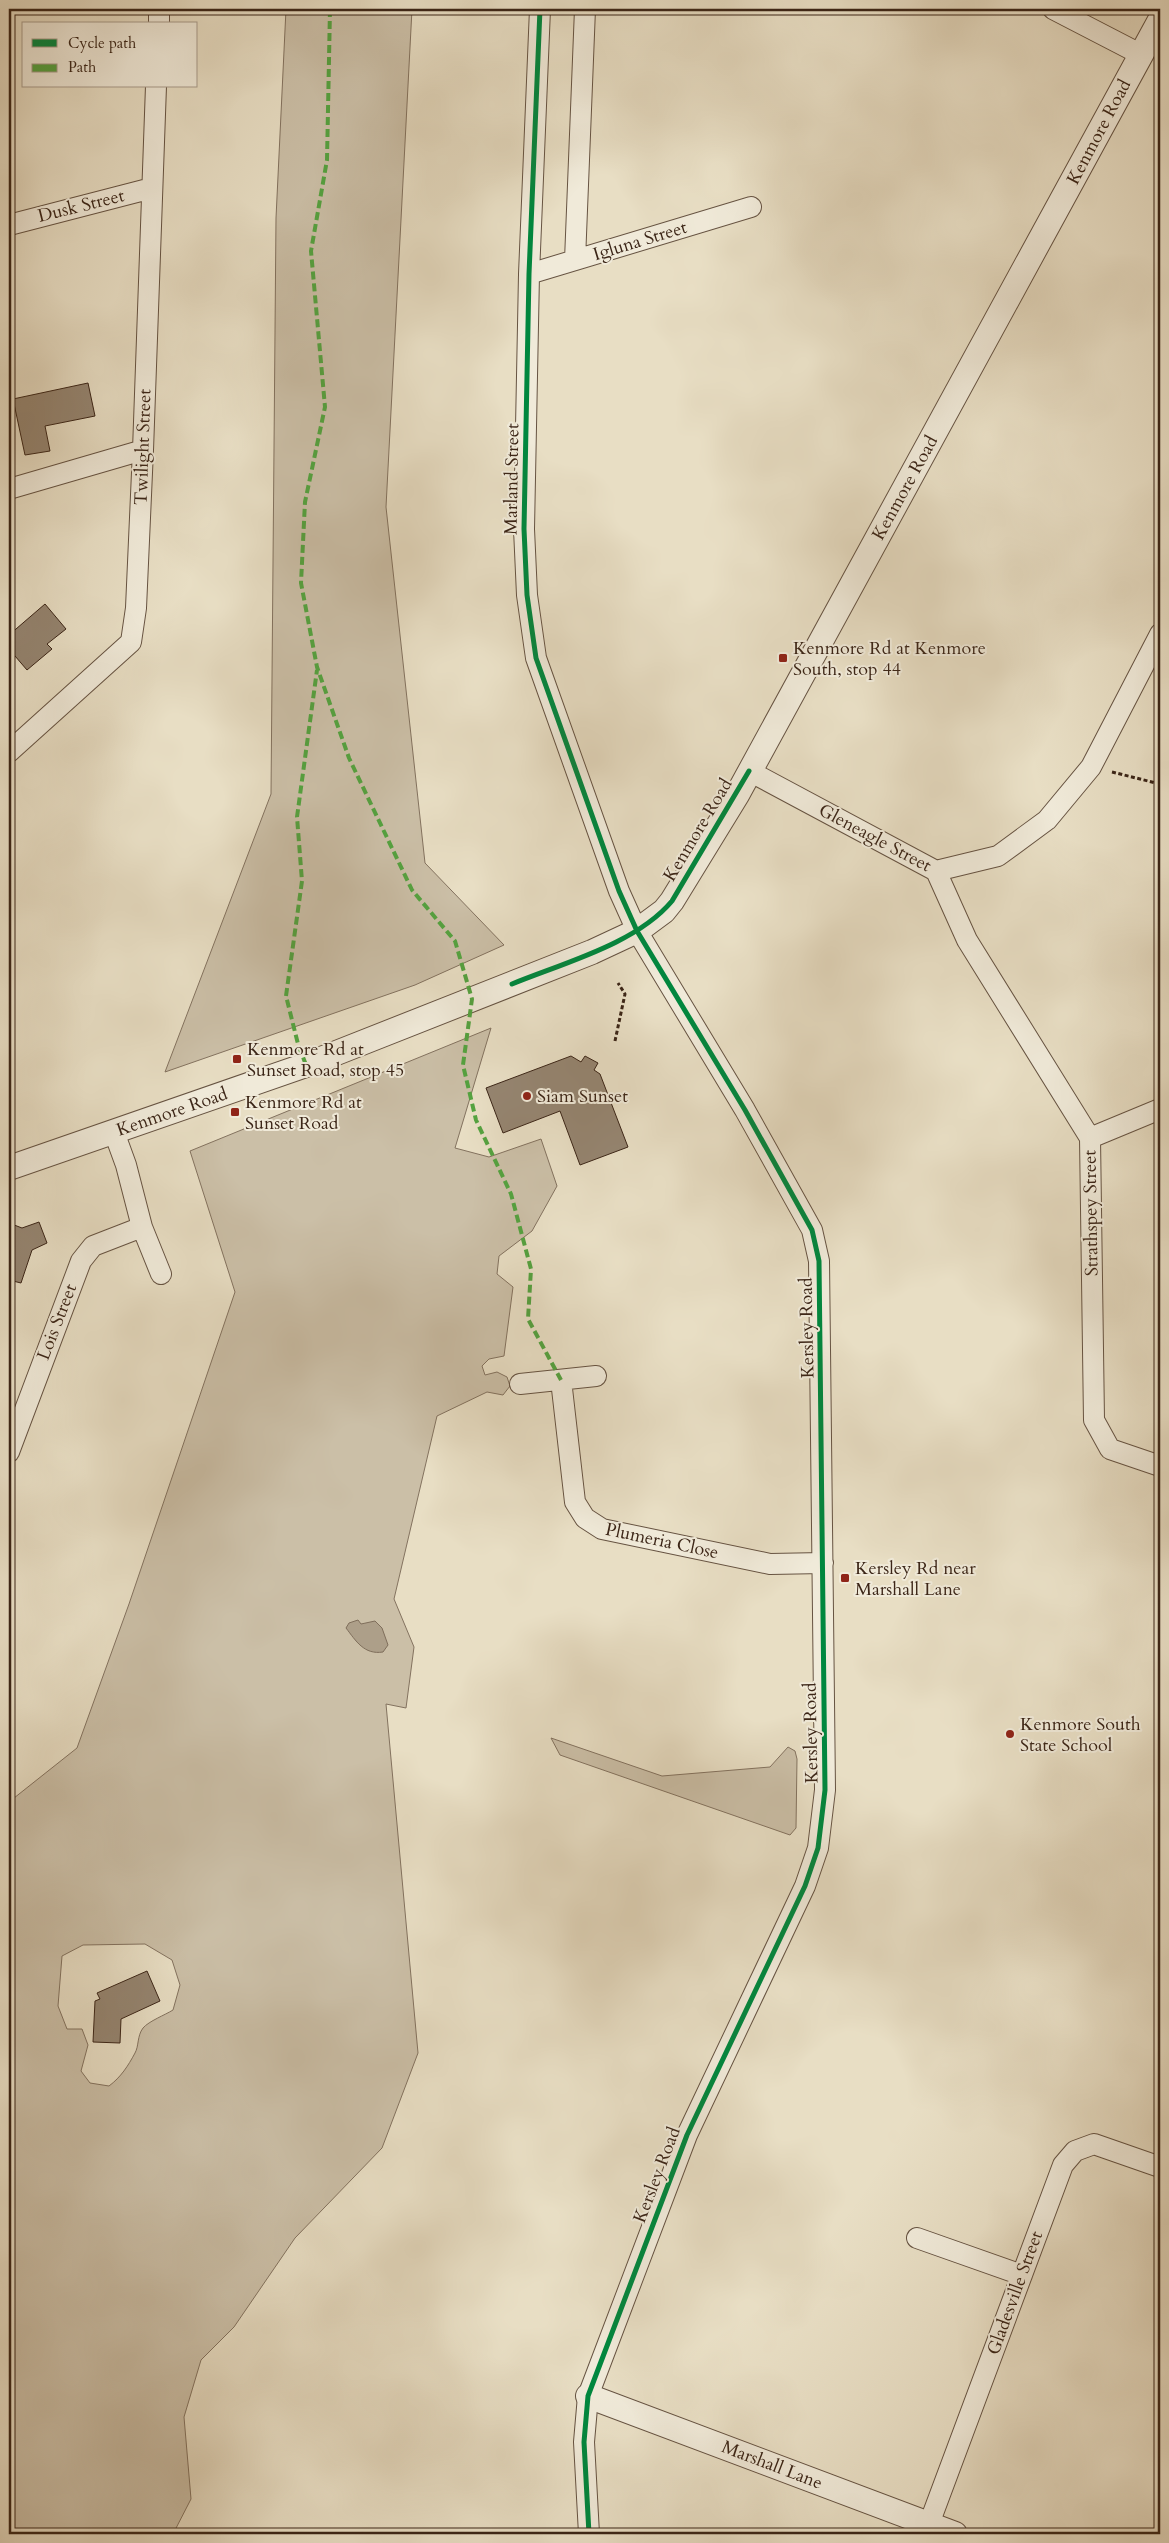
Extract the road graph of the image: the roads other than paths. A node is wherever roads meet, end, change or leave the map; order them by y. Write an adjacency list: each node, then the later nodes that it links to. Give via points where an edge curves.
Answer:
1 (159, 9): 6 (street)
2 (540, 9): 13 (street, Marland Street)
3 (585, 9): 12 (street)
4 (1053, 9): 7 (street)
5 (1160, 20): 7 (street, Kenmore Road)
6 (159, 22)
7 (1140, 54): 18 (street, Kenmore Road)
8 (156, 88): 9 (street, Twilight Street)
9 (152, 188): 11 (street, Dusk Street); 14 (street, Twilight Street)
10 (751, 207): 12 (street, Igluna Street)
11 (9, 224)
12 (575, 260): 13 (street, Igluna Street)
13 (529, 274): 20 (street, Marland Street, via 524,529 527,596 536,658 619,891)
14 (143, 450): 15 (street); 17 (street, Twilight Street, via 136,608 131,642)
15 (9, 489)
16 (1160, 634): 19 (street, Gleneagle Street, via 1091,767 1046,820 998,856)
17 (9, 752)
18 (749, 771): 19 (street, Gleneagle Street); 20 (street, Kenmore Road, via 672,901)
19 (936, 871): 23 (street, Strathspey Street, via 968,940)
20 (637, 931): 22 (street, Kenmore Road, via 592,952 316,1061); 32 (street, Kersley Road, via 745,1110 812,1230 820,1261)
21 (1160, 1109): 23 (street)
22 (114, 1132): 24 (street, Kenmore Road); 25 (street)
23 (1090, 1138): 31 (street, Strathspey Street, via 1094,1420 1110,1449)
24 (9, 1168)
25 (142, 1227): 26 (street); 30 (street, Lois Street, via 93,1246 81,1261)
26 (161, 1274)
27 (596, 1376): 28 (street)
28 (560, 1380): 29 (street); 32 (street, Plumeria Close, via 575,1502 585,1518 602,1529 770,1564)
29 (520, 1384)
30 (9, 1452)
31 (1160, 1466)
32 (823, 1563): 36 (street, Kersley Road, via 825,1790 818,1848 806,1886 687,2135)
33 (1160, 2167): 35 (street, Gladesville Street, via 1094,2144 1075,2151 1063,2165)
34 (917, 2238): 35 (street)
35 (1022, 2275): 37 (street, Gladesville Street)
36 (588, 2396): 37 (street, Marshall Lane); 38 (street, Kersley Road, via 584,2442)
37 (929, 2524): 39 (street, Marshall Lane)
38 (589, 2534)
39 (955, 2534)

